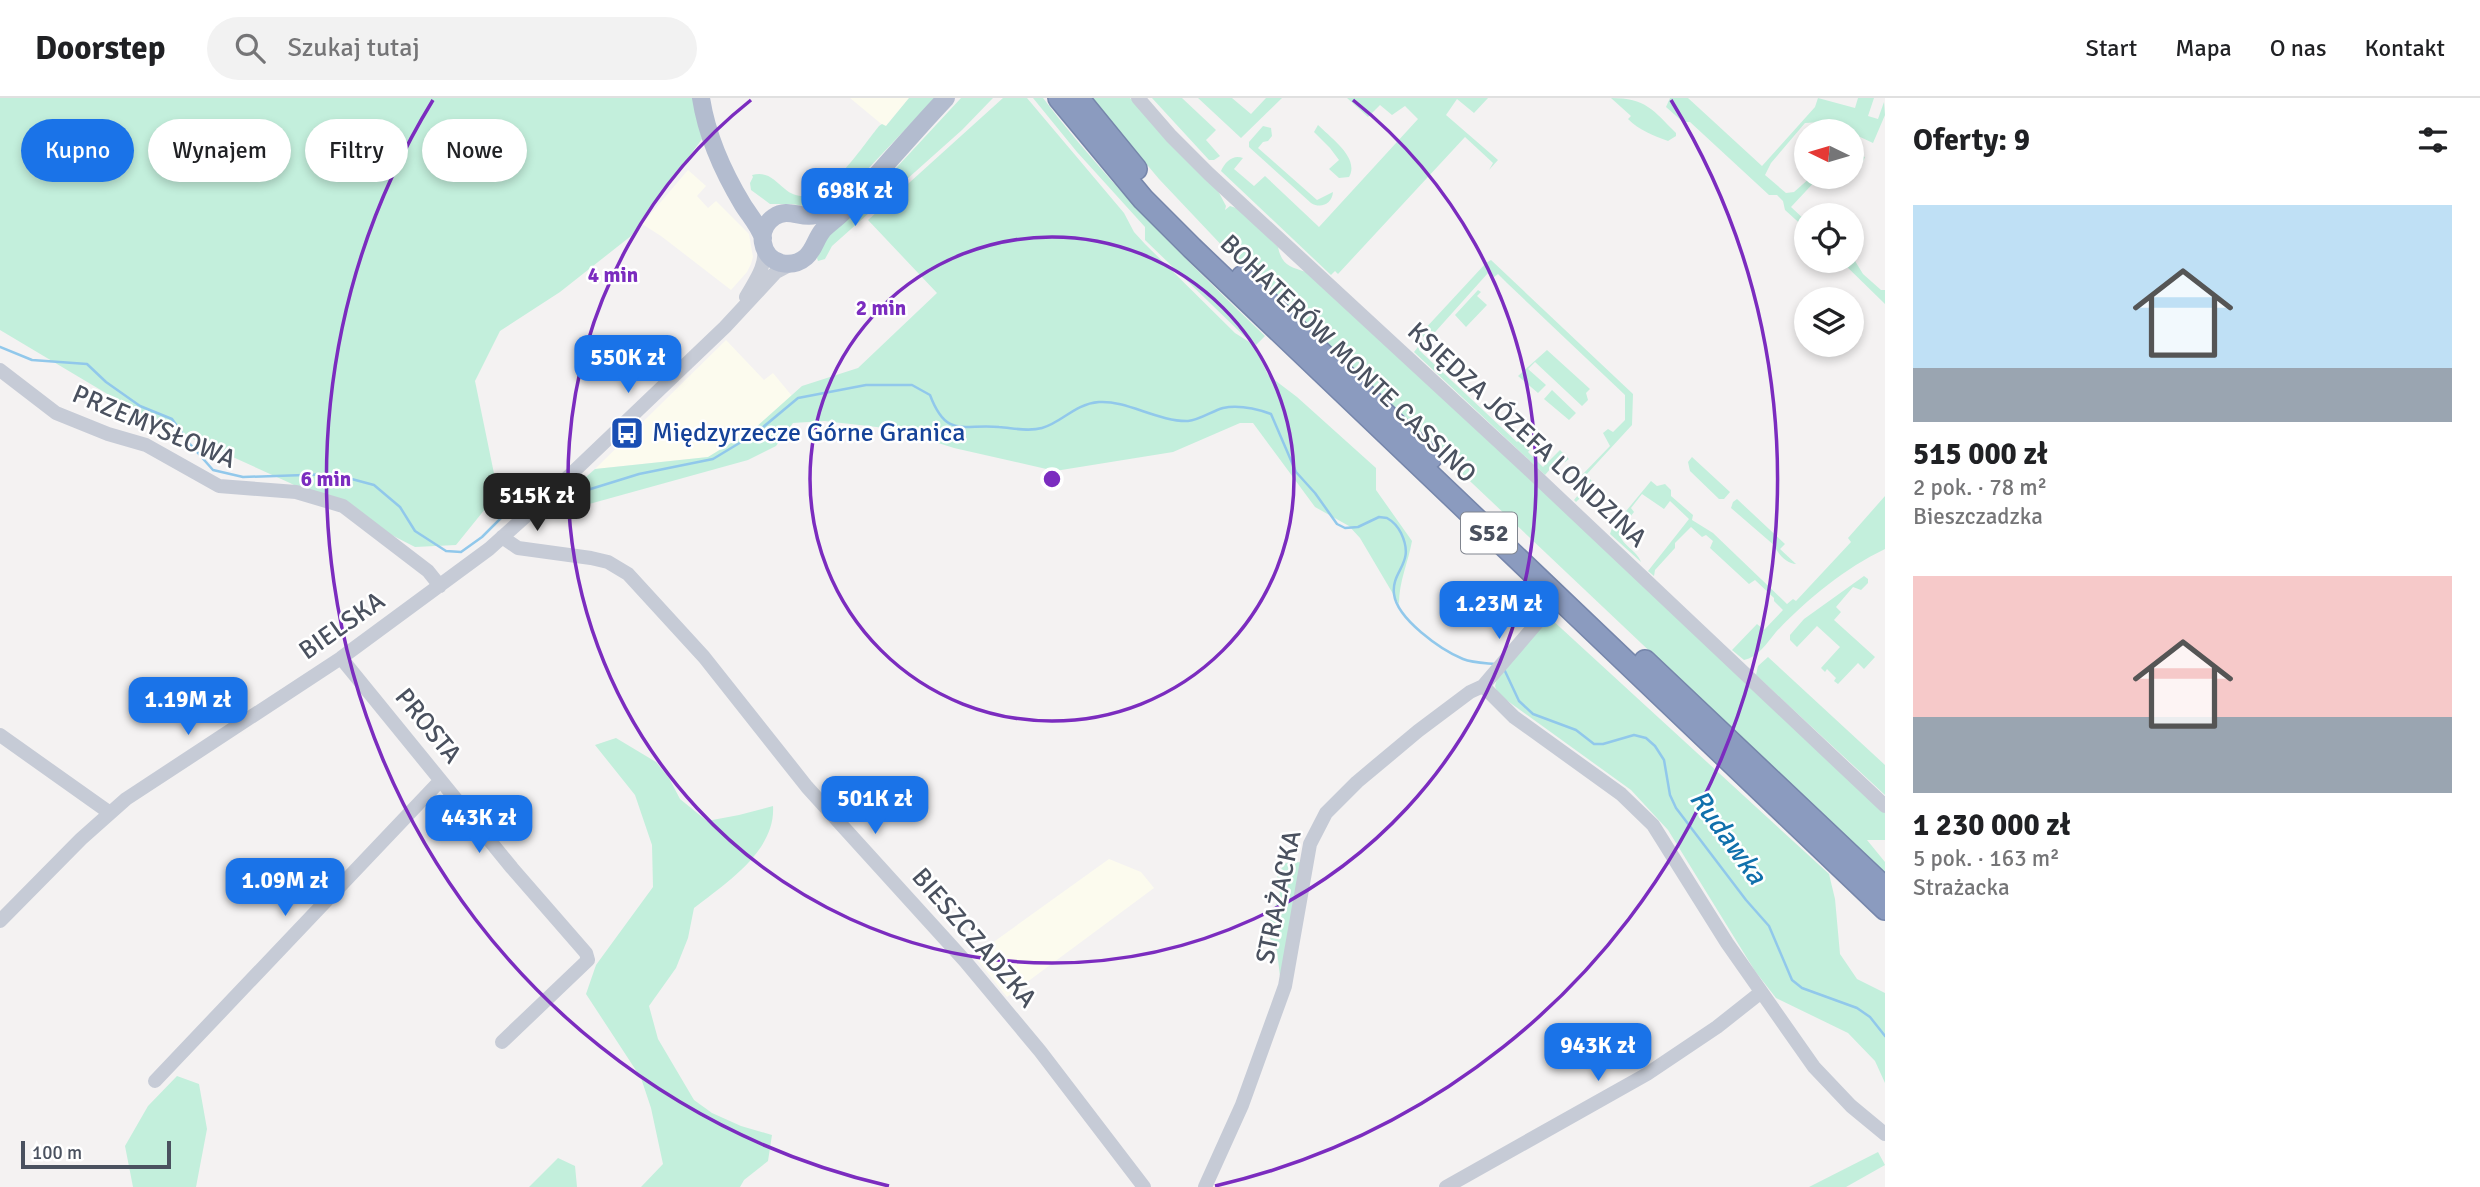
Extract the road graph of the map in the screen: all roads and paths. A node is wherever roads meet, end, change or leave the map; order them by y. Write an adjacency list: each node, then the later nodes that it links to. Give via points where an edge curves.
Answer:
1 (702, 98): 6 (main road, via 713,146)
2 (946, 98): 7 (main road)
3 (1059, 98): 24 (highway, BOHATERÓW MONTE CASSINO / S52, via 1143,199 1202,258)
4 (1078, 98): 23 (highway, BOHATERÓW MONTE CASSINO / S52, via 1133,166 1201,238)
5 (1138, 98): 21 (street, KSIĘDZA JÓZEFA LONDZINA, via 1209,174)
6 (730, 180): 8 (main road, via 765,209); 9 (main road)
7 (865, 185): 8 (main road, via 819,214); 10 (main road)
8 (791, 213): 9 (main road, via 769,222); 10 (main road, via 812,228)
9 (763, 242): 11 (main road, via 773,259); 12 (street, via 761,268)
10 (813, 247): 11 (main road)
11 (791, 264): 12 (street, via 776,272)
12 (734, 317): 14 (street, BIELSKA)
13 (0, 370): 15 (street, PRZEMYSŁOWA, via 56,413 146,445 219,486 296,492 343,506 419,564)
14 (502, 537): 15 (street, BIELSKA); 30 (street, BIESZCZADZKA, via 518,548 608,562 636,582 704,657 807,787 965,961)
15 (440, 586): 17 (street, BIELSKA)
16 (1542, 617): 18 (street, STRAŻACKA)
17 (341, 657): 20 (street, PROSTA); 22 (street, BIELSKA)
18 (1483, 686): 26 (street, via 1514,717 1621,794 1653,824); 31 (street, STRAŻACKA, via 1418,731 1325,813 1310,844 1285,986 1242,1105)
19 (0, 735): 22 (street)
20 (440, 780): 27 (street, PROSTA, via 588,960); 28 (street)
21 (1885, 806)
22 (110, 813): 25 (street, BIELSKA)
23 (1885, 888)
24 (1885, 909)
25 (0, 921)
26 (1760, 993): 29 (street, via 1814,1067 1851,1107); 32 (street, via 1647,1074)
27 (502, 1042)
28 (155, 1080)
29 (1885, 1134)
30 (1144, 1187)
31 (1205, 1187)
32 (1446, 1187)

